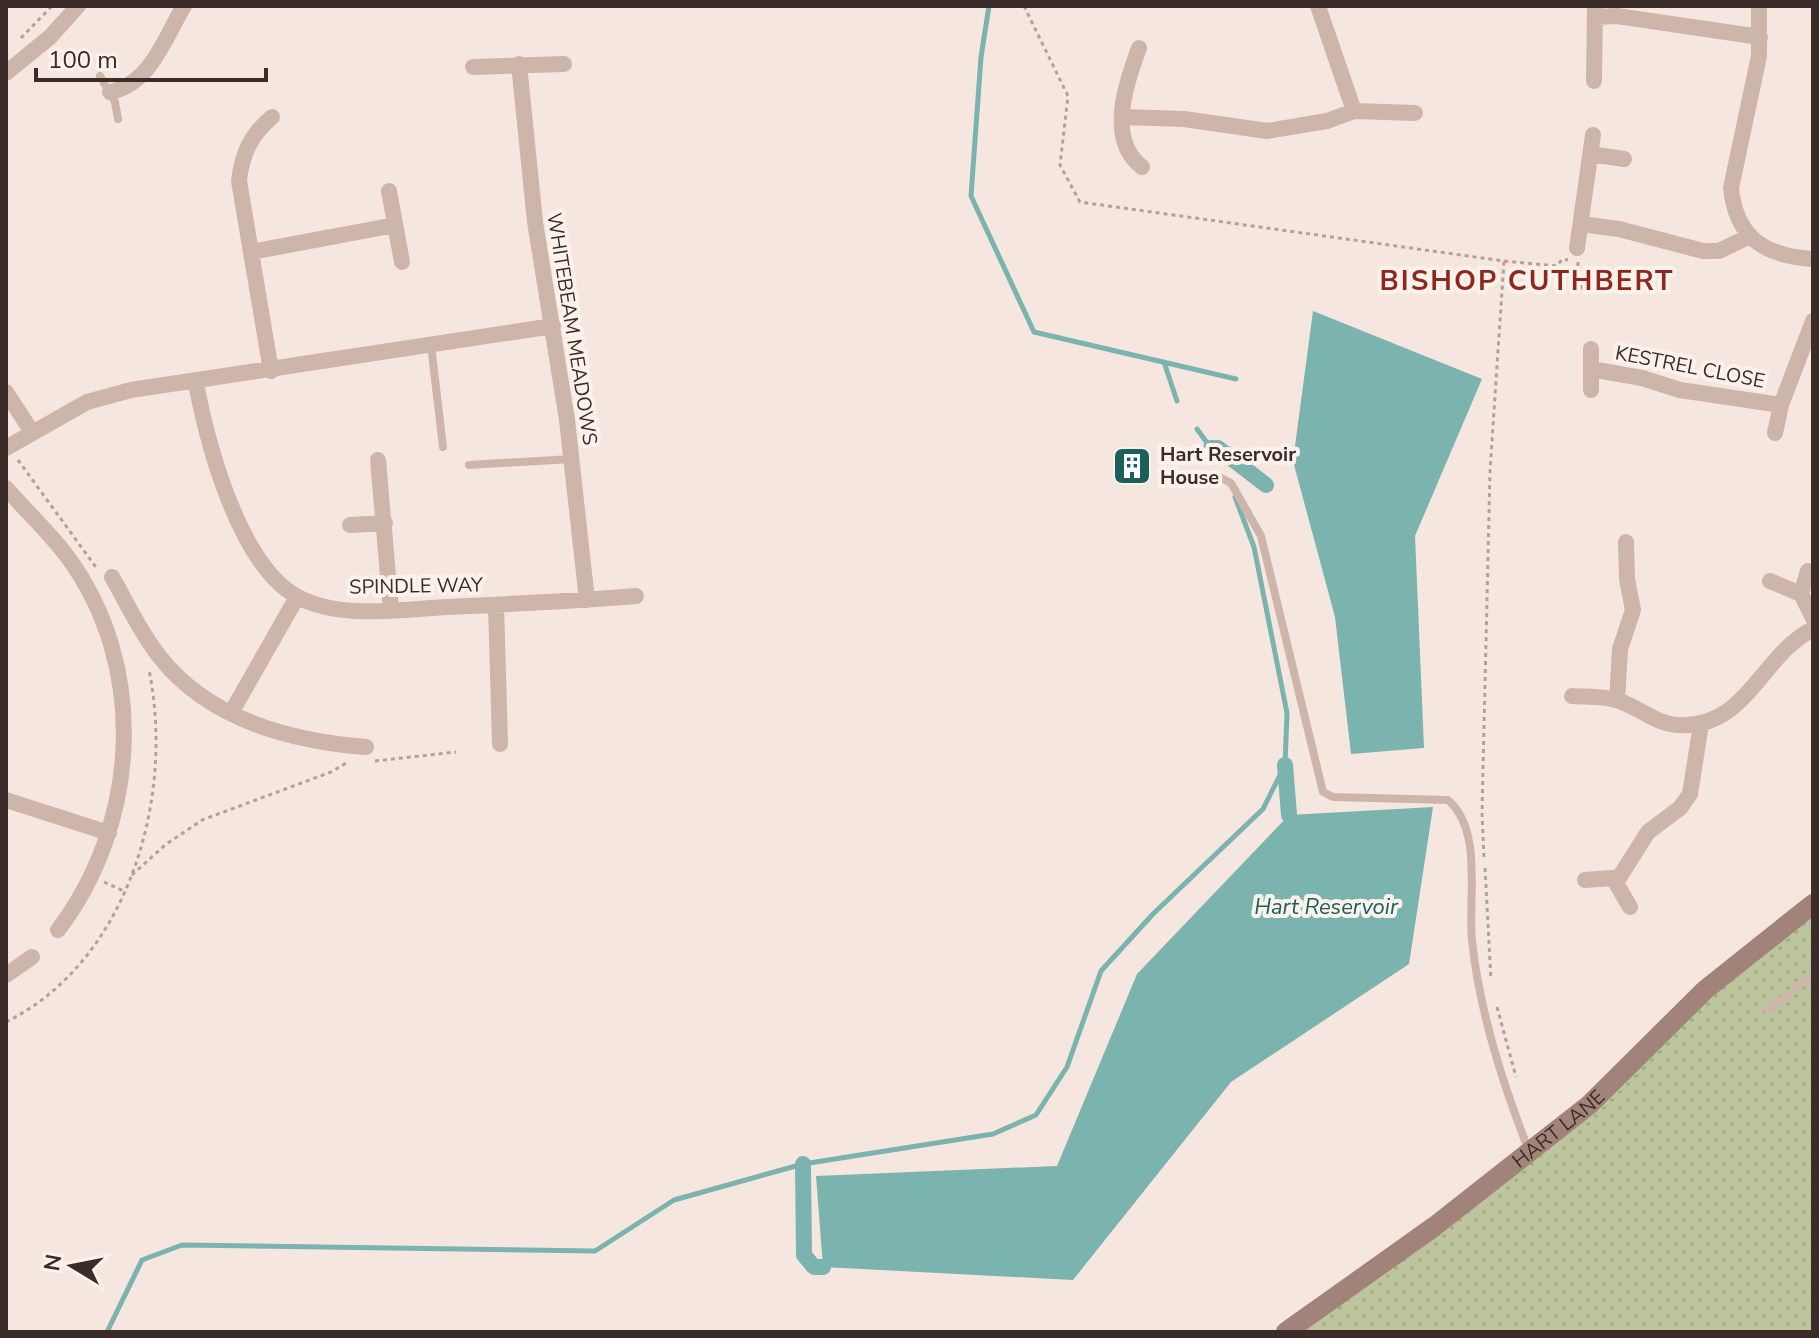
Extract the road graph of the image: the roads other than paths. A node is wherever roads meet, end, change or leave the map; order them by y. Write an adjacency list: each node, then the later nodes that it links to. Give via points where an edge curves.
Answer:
1 (78, 6): 11 (street)
2 (184, 6): 14 (street, via 151,63 128,85)
3 (1318, 6): 15 (street)
4 (1759, 6): 6 (street)
5 (1595, 11): 6 (street); 13 (street)
6 (1760, 37): 27 (street, via 1731,188 1738,223)
7 (1139, 48): 18 (street, via 1124,89)
8 (519, 64): 9 (street); 10 (street); 33 (street, WHITEBEAM MEADOWS, via 535,222)
9 (564, 64)
10 (473, 67)
11 (6, 73)
12 (100, 76): 14 (lane)
13 (1594, 81)
14 (110, 92): 19 (lane)
15 (1354, 111): 16 (street); 18 (street, via 1267,131)
16 (1415, 113)
17 (272, 117): 29 (street, via 257,130 241,165)
18 (1123, 117): 23 (street, via 1127,150)
19 (118, 119)
20 (1593, 135): 21 (street)
21 (1591, 154): 22 (street); 25 (street)
22 (1624, 159)
23 (1142, 167)
24 (389, 191): 26 (street)
25 (1581, 224): 27 (street, via 1703,251 1719,251); 28 (street)
26 (395, 225): 29 (street); 31 (street)
27 (1748, 237): 30 (street)
28 (1577, 248)
29 (251, 252): 38 (street)
30 (1813, 259)
31 (402, 262)
32 (1813, 321): 34 (street, KESTREL CLOSE)
33 (553, 326): 35 (street); 47 (street, WHITEBEAM MEADOWS)
34 (1810, 340): 42 (street, KESTREL CLOSE)
35 (431, 345): 38 (street); 45 (lane)
36 (1591, 349): 37 (street, KESTREL CLOSE)
37 (1591, 369): 40 (street, KESTREL CLOSE); 42 (street, KESTREL CLOSE, via 1680,390)
38 (271, 371): 39 (street)
39 (196, 383): 43 (street, via 131,390 87,402); 60 (street, via 224,493 263,560)
40 (1591, 390)
41 (6, 392): 43 (street)
42 (1781, 405): 44 (street, KESTREL CLOSE)
43 (32, 432): 46 (street)
44 (1775, 433)
45 (443, 447)
46 (6, 448)
47 (572, 459): 49 (lane); 61 (street, WHITEBEAM MEADOWS)
48 (378, 460): 52 (street)
49 (469, 465)
50 (1190, 476): 83 (lane, via 1231,483 1261,536 1323,792 1333,797 1448,800 1458,808 1469,847 1472,940 1484,1003 1509,1102)
51 (6, 488): 73 (street, via 67,557 110,640 125,716 118,799)
52 (385, 523): 53 (street); 63 (street)
53 (350, 525)
54 (1626, 542): 67 (street, via 1633,610 1620,649)
55 (1808, 571): 58 (street)
56 (112, 577): 68 (street, via 160,657)
57 (1770, 581): 58 (street)
58 (1801, 594): 64 (street)
59 (636, 596): 61 (street, SPINDLE WAY)
60 (297, 597): 63 (street, SPINDLE WAY, via 359,611); 68 (street)
61 (587, 600): 62 (street, SPINDLE WAY)
62 (496, 605): 63 (street, SPINDLE WAY); 70 (street)
63 (391, 610)
64 (1813, 618)
65 (1813, 629): 69 (street, via 1782,650 1744,701)
66 (1572, 696): 67 (street)
67 (1617, 700): 69 (street, via 1674,725)
68 (231, 713): 71 (street, via 268,730)
69 (1701, 724): 75 (street, via 1690,794 1648,832)
70 (500, 744)
71 (365, 754)
72 (6, 800): 73 (street)
73 (109, 833): 78 (street, via 93,877)
74 (1585, 880): 75 (street)
75 (1617, 881): 77 (street)
76 (1813, 904): 83 (street, HART LANE, via 1705,990 1589,1105)
77 (1630, 907)
78 (58, 930)
79 (32, 957): 80 (street)
80 (6, 975)
81 (1813, 976): 82 (lane)
82 (1767, 1010)
83 (1529, 1152): 84 (street, HART LANE)
84 (1286, 1332)

